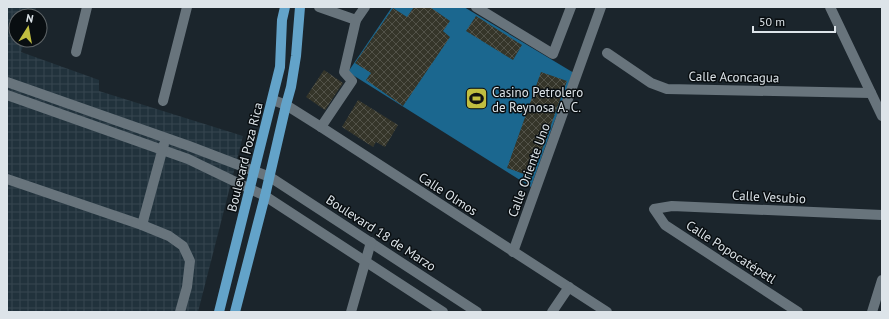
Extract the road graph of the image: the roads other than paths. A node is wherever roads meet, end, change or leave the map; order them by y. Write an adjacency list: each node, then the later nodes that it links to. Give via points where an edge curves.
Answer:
1 (88, 7): 12 (street)
2 (187, 7): 18 (street)
3 (285, 7): 17 (main road, Boulevard Poza Rica, via 280,67)
4 (300, 7): 19 (main road, Boulevard Poza Rica, via 295,68)
5 (319, 7): 11 (street)
6 (366, 7): 11 (street)
7 (476, 7): 8 (street, via 552,54)
8 (571, 7)
9 (601, 7): 33 (street, Calle Oriente Uno)
10 (830, 7): 15 (street)
11 (356, 20): 21 (street, via 344,72 352,81)
12 (76, 52)
13 (607, 53): 15 (street, Calle Aconcagua, via 651,83 667,89)
14 (8, 85): 22 (street, Boulevard 18 de Marzo)
15 (870, 93): 20 (street)
16 (7, 95): 23 (street)
17 (273, 100): 19 (street, Calle Olmos); 24 (main road, Boulevard Poza Rica)
18 (163, 101)
19 (286, 105): 21 (street, Calle Olmos); 25 (main road, Boulevard Poza Rica)
20 (882, 116)
21 (320, 127): 33 (street, Calle Olmos)
22 (166, 138): 23 (street); 24 (street, Boulevard 18 de Marzo)
23 (162, 150): 27 (street, via 188,159); 31 (street)
24 (255, 172): 25 (street, Boulevard 18 de Marzo); 27 (main road, Boulevard Poza Rica)
25 (270, 177): 28 (main road, Boulevard Poza Rica); 32 (street, Boulevard 18 de Marzo)
26 (7, 179): 31 (street)
27 (250, 188): 28 (street); 38 (main road, Boulevard Poza Rica)
28 (265, 196): 34 (street); 39 (main road, Boulevard Poza Rica)
29 (654, 209): 30 (street, Calle Vesubio, via 672,206); 45 (street, Calle Popocatépetl, via 665,225)
30 (882, 215)
31 (142, 225): 37 (street, via 169,236 183,246 190,261 187,287)
32 (371, 242): 34 (street); 42 (street, Boulevard 18 de Marzo)
33 (513, 252): 36 (street, Calle Olmos)
34 (365, 261): 40 (street); 41 (street)
35 (882, 280): 46 (street)
36 (569, 287): 43 (street); 44 (street, Calle Olmos)
37 (180, 312)
38 (219, 312)
39 (235, 312)
40 (351, 312)
41 (443, 312)
42 (477, 312)
43 (552, 312)
44 (607, 312)
45 (798, 312)
46 (872, 312)

